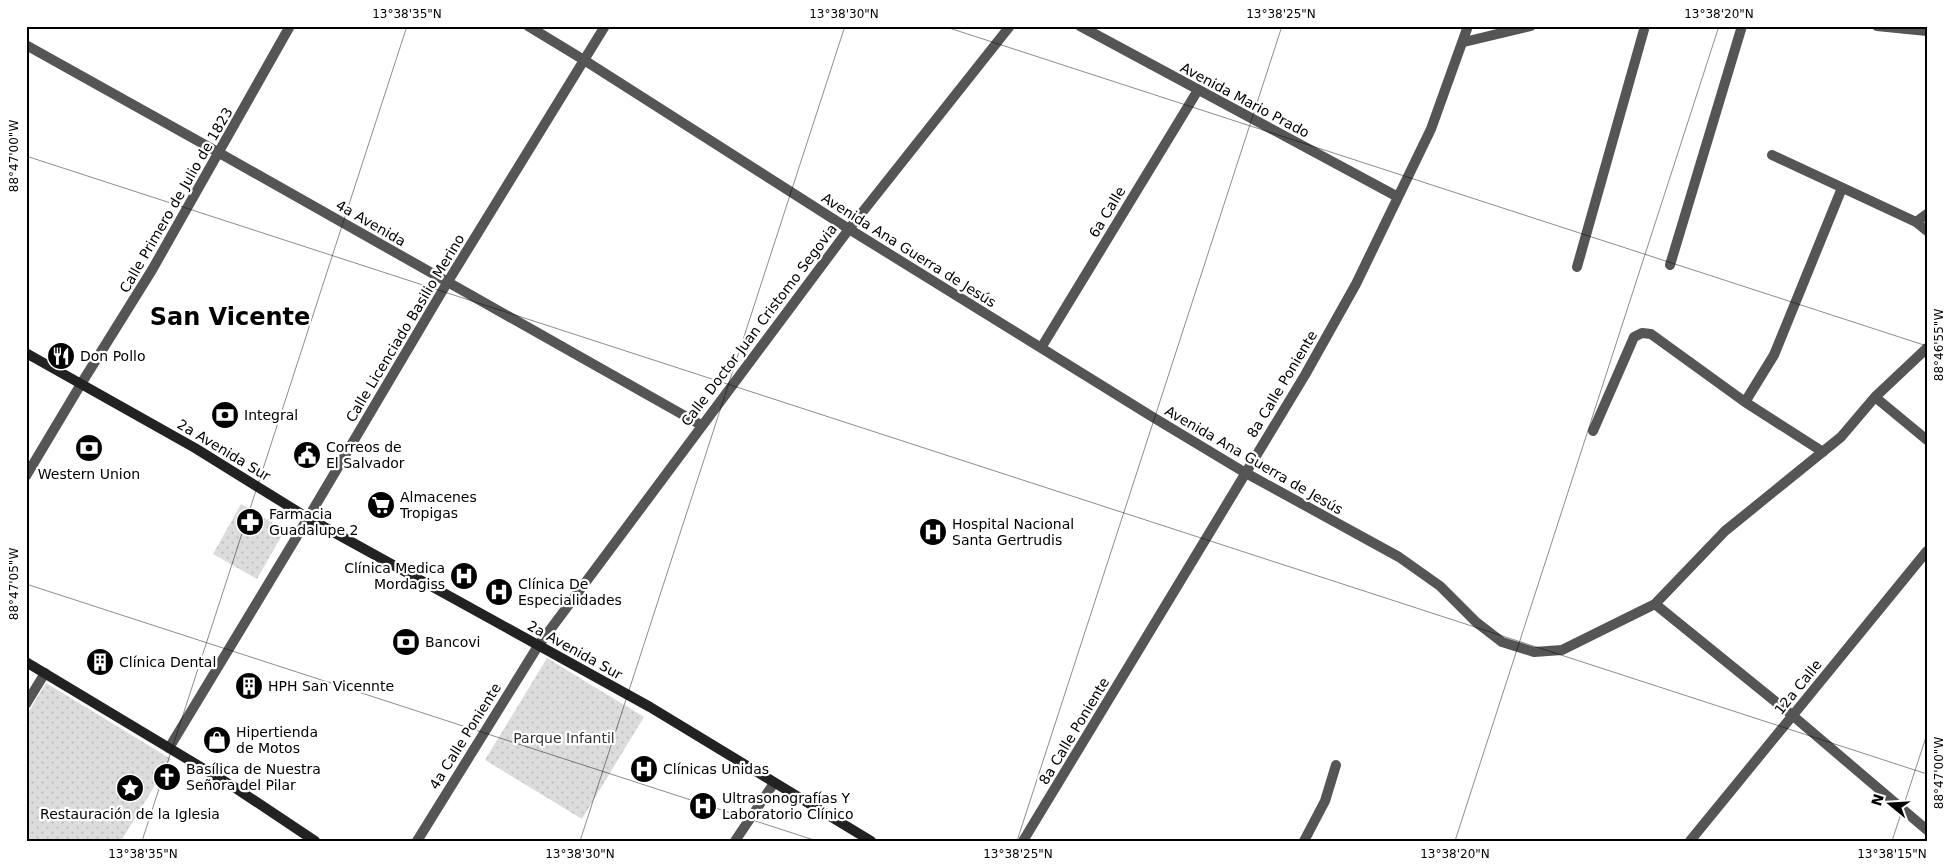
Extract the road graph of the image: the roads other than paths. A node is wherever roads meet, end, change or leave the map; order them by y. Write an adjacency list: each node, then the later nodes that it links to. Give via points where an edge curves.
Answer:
1 (290, 26): 16 (street, Calle Primero de Julio de 1823)
2 (528, 26): 14 (street, Avenida Ana Guerra de Jesús)
3 (605, 26): 14 (street, Calle Licenciado Basilio Merino)
4 (1010, 26): 22 (street, Calle Doctor Juan Cristomo Segovia)
5 (1080, 26): 15 (street, Avenida Mario Prado)
6 (1468, 26): 12 (street, 8a Calle Poniente)
7 (1532, 26): 12 (street)
8 (1645, 26): 25 (street)
9 (1742, 26): 24 (street)
10 (1877, 26): 11 (street)
11 (1927, 30)
12 (1464, 42): 19 (street, 8a Calle Poniente, via 1431,129)
13 (26, 45): 16 (street, 4a Avenida)
14 (584, 60): 22 (street, Avenida Ana Guerra de Jesús); 26 (street, Calle Licenciado Basilio Merino)
15 (1198, 90): 19 (street, Avenida Mario Prado); 27 (street, 6a Calle)
16 (220, 152): 26 (street, 4a Avenida); 30 (street, Calle Primero de Julio de 1823)
17 (1772, 155): 18 (street)
18 (1842, 188): 21 (street); 32 (street, via 1774,355)
19 (1398, 197): 37 (street, 8a Calle Poniente, via 1356,284 1305,375)
20 (1927, 214): 21 (street)
21 (1916, 222): 23 (street)
22 (849, 229): 27 (street, Avenida Ana Guerra de Jesús); 33 (street, Calle Doctor Juan Cristomo Segovia)
23 (1927, 231)
24 (1670, 265)
25 (1577, 267)
26 (447, 283): 33 (street, 4a Avenida); 39 (street, Calle Licenciado Basilio Merino)
27 (1040, 348): 37 (street, Avenida Ana Guerra de Jesús)
28 (1927, 348): 31 (street, Avenida Ana Guerra de Jesús)
29 (26, 353): 30 (main road, 2a Avenida Sur)
30 (81, 384): 38 (street, Calle Primero de Julio de 1823); 39 (main road, 2a Avenida Sur, via 195,448)
31 (1874, 397): 35 (street); 36 (street, Avenida Ana Guerra de Jesús, via 1841,437)
32 (1745, 402): 34 (street, via 1651,334 1642,332 1634,337); 36 (street)
33 (701, 426): 42 (street, Calle Doctor Juan Cristomo Segovia)
34 (1593, 431)
35 (1927, 440)
36 (1823, 452): 41 (street, Avenida Ana Guerra de Jesús, via 1725,531)
37 (1244, 472): 41 (street, Avenida Ana Guerra de Jesús, via 1398,557 1440,586 1476,622 1502,642 1534,652 1562,650); 55 (street, 8a Calle Poniente)
38 (26, 476)
39 (308, 518): 42 (main road, 2a Avenida Sur); 47 (street, Calle Licenciado Basilio Merino)
40 (1927, 551): 46 (street, 12a Calle)
41 (1655, 604): 46 (street)
42 (538, 646): 49 (main road, 2a Avenida Sur, via 650,707); 52 (street, 4a Calle Poniente)
43 (26, 662): 44 (main road)
44 (45, 673): 45 (street); 47 (main road)
45 (26, 704)
46 (1792, 715): 50 (street); 57 (street, 12a Calle)
47 (169, 748): 51 (main road)
48 (1336, 765): 56 (street, via 1325,800)
49 (774, 783): 53 (street); 54 (main road, 2a Avenida Sur)
50 (1927, 830)
51 (315, 841)
52 (417, 841)
53 (735, 841)
54 (871, 841)
55 (1023, 841)
56 (1304, 841)
57 (1690, 841)

